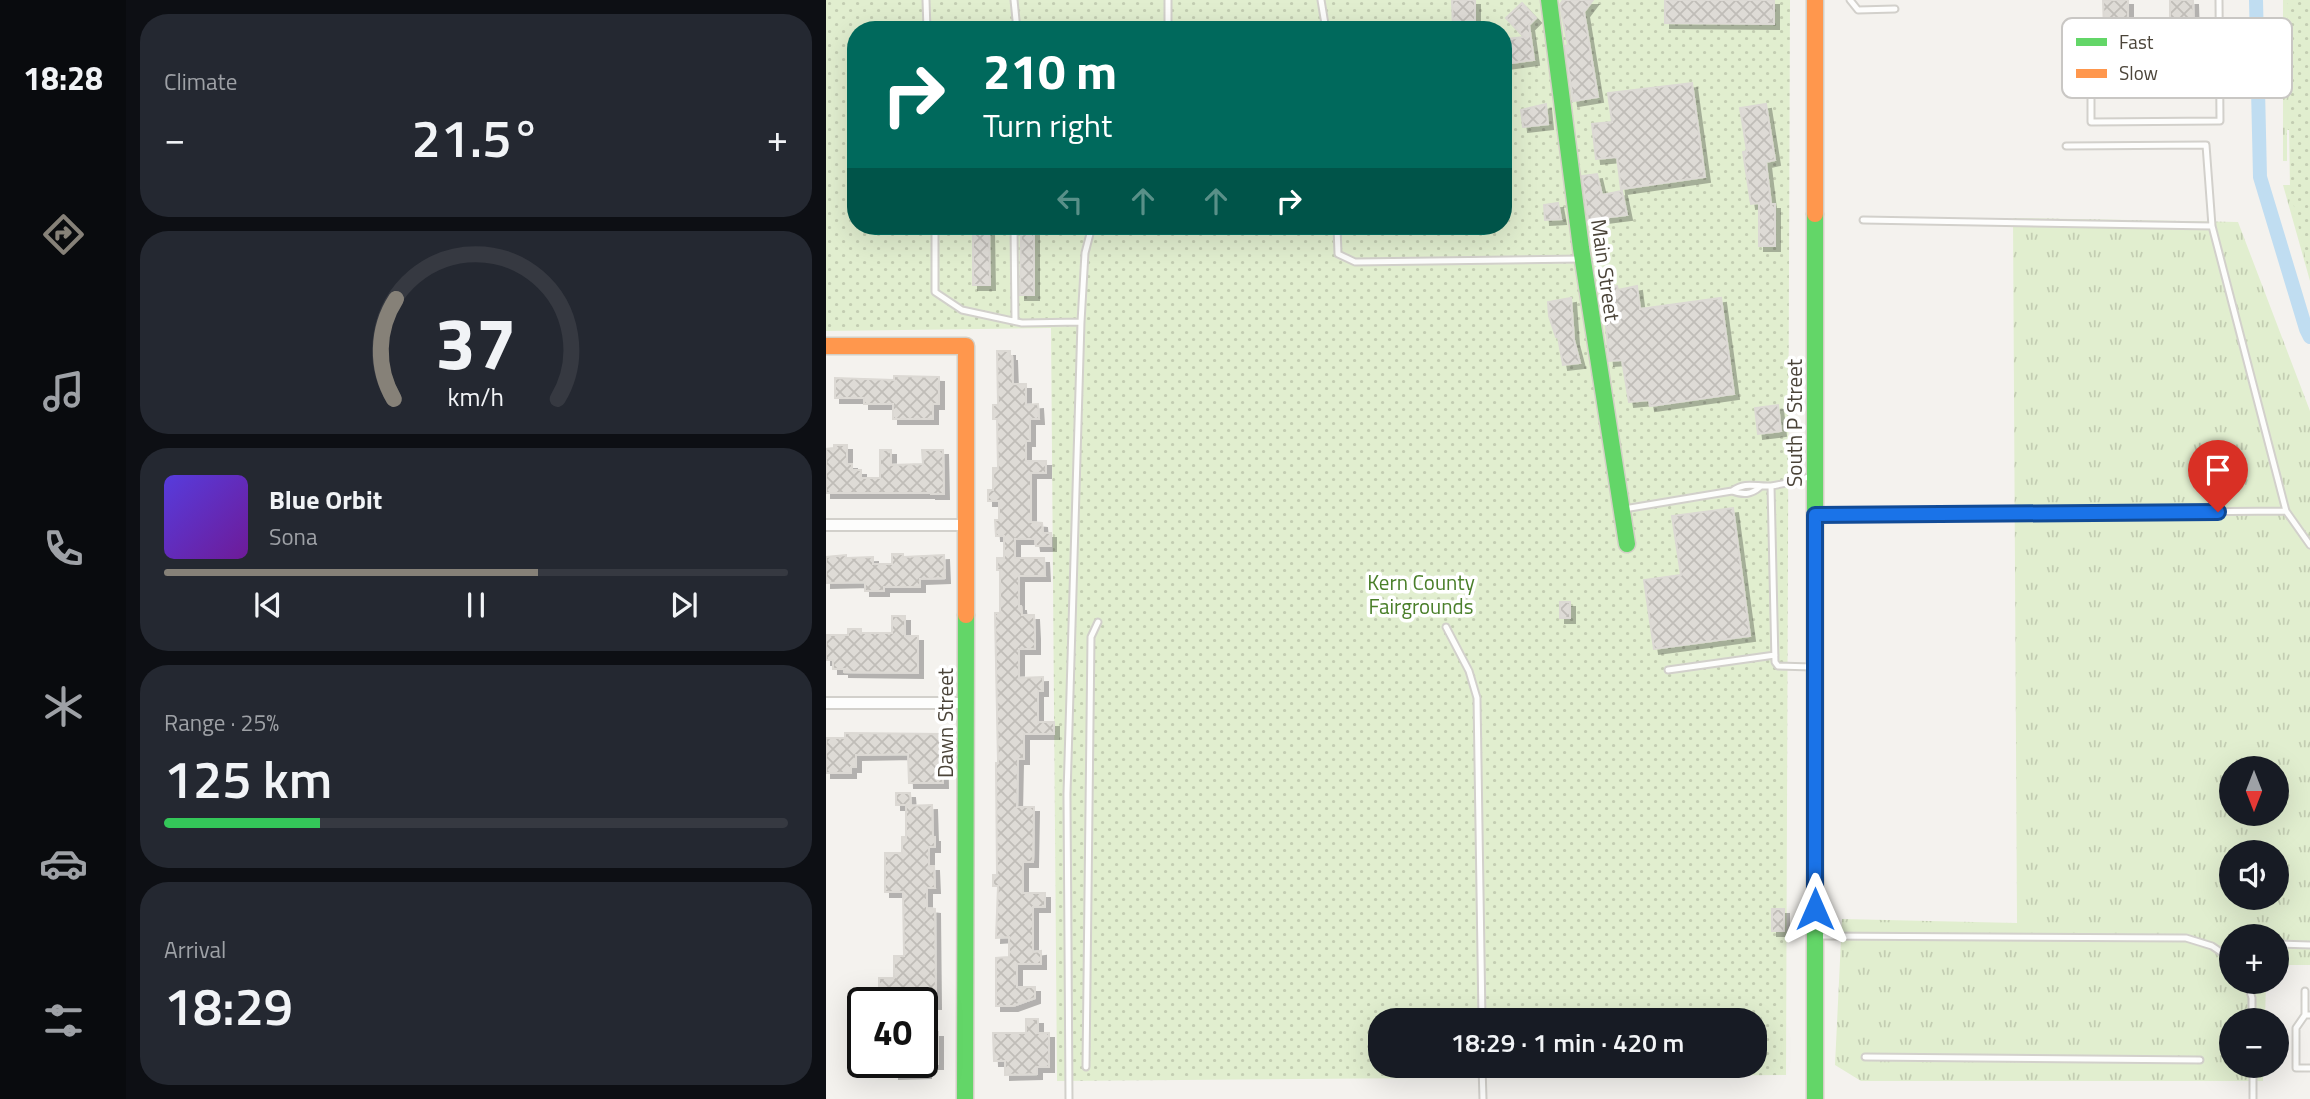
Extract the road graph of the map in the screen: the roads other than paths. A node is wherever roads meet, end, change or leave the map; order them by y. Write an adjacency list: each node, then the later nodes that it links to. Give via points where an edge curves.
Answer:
1 (926, 0): 11 (lane)
2 (1014, 0): 12 (lane)
3 (1168, 0): 13 (lane)
4 (1321, 0): 14 (lane)
5 (1549, 0): 24 (street, Main Street)
6 (1815, 0): 28 (street, South P Street)
7 (1850, 0): 9 (lane, via 1858,10)
8 (2219, 0): 10 (lane)
9 (1895, 9)
10 (2219, 18)
11 (927, 21)
12 (1016, 21)
13 (1168, 21)
14 (1324, 21)
15 (2091, 98): 16 (lane, via 2091,122 2220,121)
16 (2219, 98)
17 (2066, 146): 19 (lane, via 2206,145)
18 (1863, 220): 19 (lane)
19 (2212, 226): 31 (lane)
20 (935, 235): 25 (lane, via 934,292 962,310)
21 (1014, 235): 25 (lane)
22 (1090, 235): 26 (lane)
23 (1337, 235): 24 (lane, via 1338,254 1355,262)
24 (1582, 259): 30 (street, Main Street)
25 (1014, 321): 26 (lane)
26 (1081, 321): 58 (lane, via 1066,794)
27 (826, 346): 33 (street, Dawn Street, via 967,346)
28 (1815, 475): 29 (lane); 32 (street, South P Street)
29 (1771, 486): 30 (lane, via 1740,485 1732,491); 39 (lane)
30 (1622, 509): 35 (street, Main Street)
31 (2286, 511): 32 (lane); 36 (lane)
32 (1815, 515): 40 (street, South P Street)
33 (966, 524): 34 (street); 43 (street, Dawn Street)
34 (826, 525)
35 (1628, 544)
36 (2310, 545)
37 (1098, 622): 53 (lane, via 1091,638)
38 (1446, 627): 49 (lane, via 1477,698)
39 (1774, 655): 40 (lane, via 1779,666); 41 (lane)
40 (1815, 667): 44 (street, South P Street)
41 (1668, 670)
42 (826, 703): 43 (street)
43 (966, 703): 57 (street, Dawn Street)
44 (1815, 936): 47 (lane, via 2186,938); 60 (street, South P Street)
45 (2289, 944): 46 (lane)
46 (2310, 945)
47 (2219, 951)
48 (2305, 991): 50 (lane)
49 (1482, 1008)
50 (2308, 1015): 54 (lane, via 2296,1027 2296,1068)
51 (1865, 1058): 52 (lane)
52 (2200, 1060)
53 (1086, 1067)
54 (2310, 1068)
55 (1482, 1078): 59 (lane)
56 (2253, 1078): 61 (lane)
57 (965, 1099)
58 (1069, 1099)
59 (1483, 1099)
60 (1815, 1099)
61 (2253, 1099)

